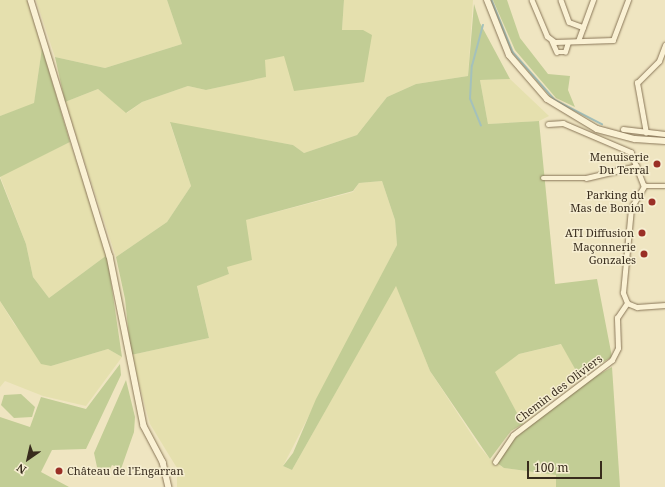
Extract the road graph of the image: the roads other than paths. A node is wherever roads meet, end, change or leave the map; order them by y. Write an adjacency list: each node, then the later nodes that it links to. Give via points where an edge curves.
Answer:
1 (31, 0): 24 (street, via 110,256 144,426 163,462)
2 (487, 0): 16 (main road, via 509,55 547,98 597,129 635,139)
3 (532, 0): 8 (street)
4 (561, 0): 7 (street, via 569,22)
5 (593, 0): 7 (street)
6 (628, 0): 9 (street, via 612,40)
7 (583, 27): 9 (street)
8 (552, 41): 10 (street); 10 (street, via 558,52 565,52)
9 (578, 41): 10 (street)
10 (568, 42)
11 (665, 45): 14 (street, via 659,61 637,83)
12 (548, 124): 17 (street, via 563,123 591,138 628,150 634,155)
13 (624, 129): 14 (street)
14 (646, 133): 15 (street)
15 (665, 134)
16 (665, 141)
17 (637, 166): 18 (street, via 591,178); 19 (street)
18 (543, 178)
19 (644, 186): 20 (street); 21 (street, via 631,208 623,293)
20 (665, 186)
21 (627, 304): 22 (street, via 637,307); 23 (street, Chemin des Oliviers, via 617,318 618,348 612,360 513,435)
22 (665, 305)
23 (495, 462)
24 (170, 487)

